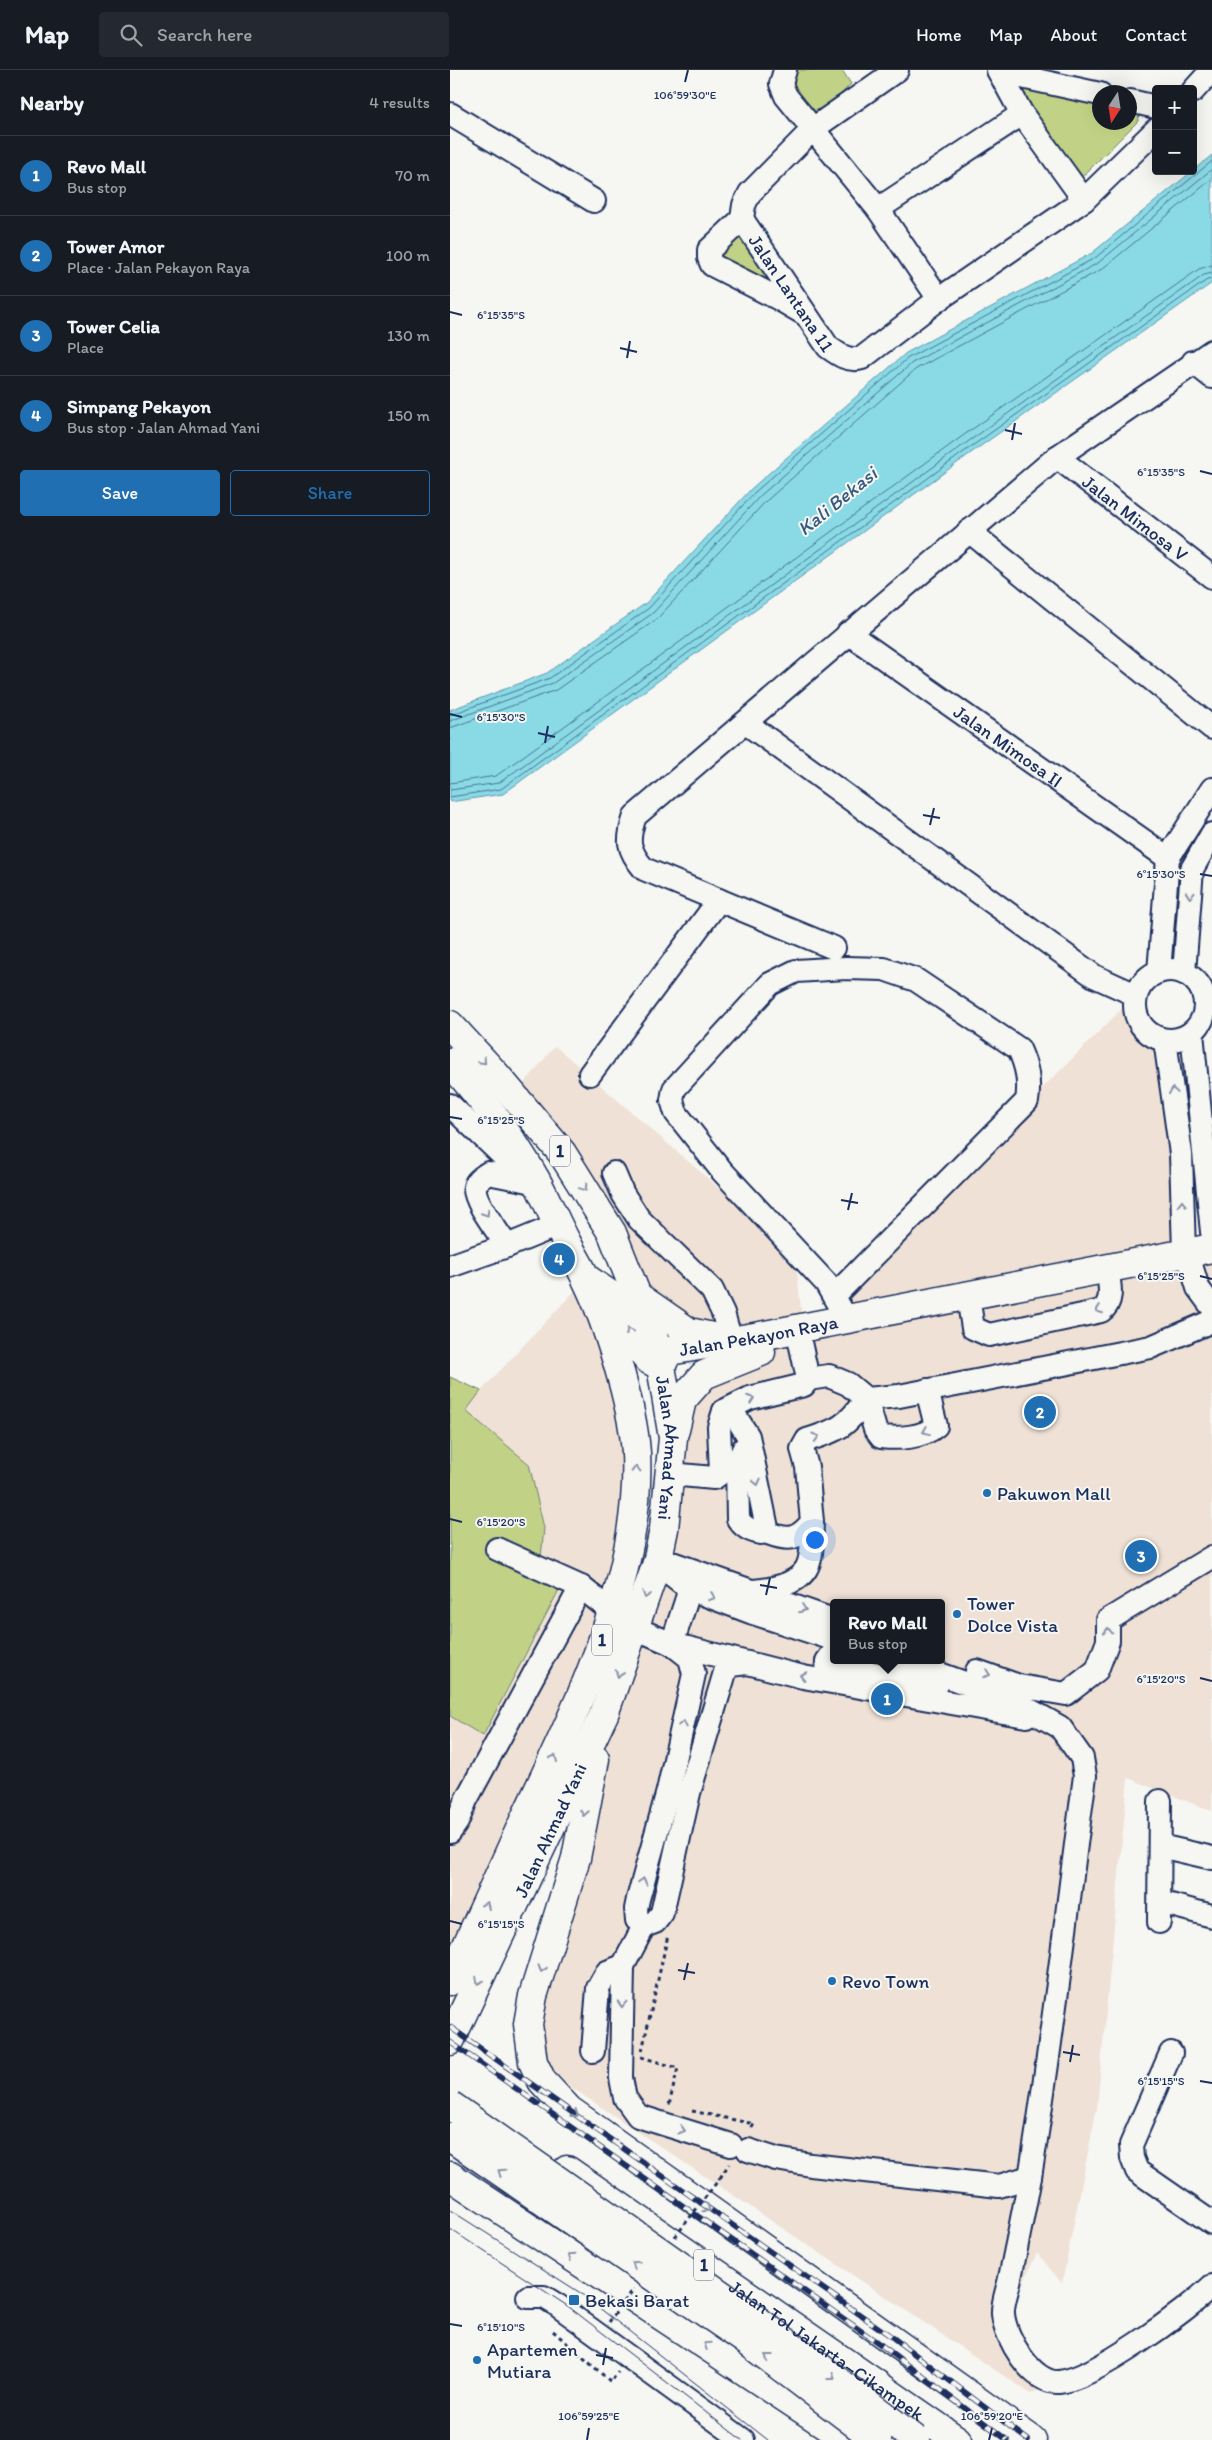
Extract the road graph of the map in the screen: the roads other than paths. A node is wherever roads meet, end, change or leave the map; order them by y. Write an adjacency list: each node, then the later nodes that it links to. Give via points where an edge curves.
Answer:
1 (785, 70): 12 (street, via 780,84 786,96)
2 (897, 70): 5 (street)
3 (1212, 70): 6 (street)
4 (998, 71): 7 (street); 11 (street)
5 (868, 77): 12 (street)
6 (1197, 87)
7 (1092, 92)
8 (1137, 103): 9 (street)
9 (1152, 106)
10 (450, 114): 14 (street)
11 (1022, 114): 15 (street); 16 (street)
12 (814, 128): 16 (street); 17 (street, via 750,193)
13 (1152, 134): 15 (street)
14 (594, 200)
15 (1084, 200): 18 (street)
16 (878, 209): 18 (street)
17 (742, 219): 19 (street, Jalan Lantana 11); 19 (street, via 709,250 712,266)
18 (939, 299): 19 (street, Jalan Lantana 11, via 855,360 828,347)
19 (810, 318)
20 (1212, 350): 21 (street)
21 (1193, 362): 22 (street); 23 (street)
22 (1212, 377)
23 (1057, 457): 24 (street); 25 (street, Jalan Mimosa V)
24 (969, 531): 26 (street); 28 (street)
25 (1212, 578)
26 (848, 633): 27 (street); 32 (street, Jalan Mimosa II)
27 (746, 723): 33 (street, via 635,816 628,836 633,856 644,869); 37 (street, via 1094,976)
28 (1212, 728)
29 (1212, 789): 30 (street)
30 (1193, 819): 31 (street); 32 (street)
31 (1212, 832): 36 (street, one-way to 36, via 1192,869)
32 (1168, 858): 35 (street)
33 (719, 900): 34 (street); 44 (street)
34 (834, 948)
35 (1159, 972): 36 (street, via 1172,970); 37 (street, via 1145,981)
36 (1184, 973): 38 (street, via 1196,981)
37 (1136, 995): 41 (street, via 1135,1010 1140,1024 1151,1035)
38 (1209, 1007): 40 (street)
39 (450, 1025): 56 (main road, Jalan Ahmad Yani / 1, one-way to 56, via 562,1153 612,1233)
40 (1192, 1033): 41 (street, via 1179,1039); 50 (street)
41 (1165, 1040): 50 (street, one-way to 41, via 1181,1154)
42 (450, 1062): 48 (main road, Jalan Ahmad Yani / 1, via 495,1118 536,1180)
43 (450, 1071): 47 (main road)
44 (590, 1074)
45 (450, 1105): 47 (street)
46 (614, 1173): 61 (street, via 639,1219 712,1290)
47 (529, 1181): 48 (main road); 49 (street, one-way to 49, via 488,1173 477,1181 475,1189 479,1201)
48 (555, 1220): 49 (street); 53 (main road, Jalan Ahmad Yani / 1)
49 (506, 1246): 51 (street)
50 (1199, 1247): 52 (main road, Jalan Pekayon Raya); 54 (street); 58 (street, via 1198,1288)
51 (450, 1266)
52 (1105, 1268): 55 (main road, Jalan Pekayon Raya); 55 (street, one-way to 55, via 1110,1299 1101,1311 989,1335 973,1328); 57 (main road, Jalan Pekayon Raya)
53 (586, 1279): 63 (main road, one-way to 53, via 647,1358 633,1340 612,1296); 79 (main road, Jalan Ahmad Yani / 1, one-way to 53, via 634,1520 636,1449 623,1387)
54 (1212, 1282)
55 (968, 1297): 60 (main road, Jalan Pekayon Raya)
56 (640, 1298): 61 (main road, via 689,1332); 63 (main road, Jalan Ahmad Yani / 1)
57 (841, 1306): 57 (street, via 826,1283 722,1171 676,1113 672,1100 674,1089 770,984 796,972 884,969 916,980 1019,1049 1027,1066 1027,1101); 61 (main road, Jalan Pekayon Raya)
58 (1212, 1307)
59 (1212, 1321): 65 (street, via 1151,1347)
60 (805, 1340): 62 (main road, Jalan Pekayon Raya); 64 (street)
61 (732, 1341): 63 (main road, Jalan Pekayon Raya, via 669,1351)
62 (761, 1352): 63 (main road, Jalan Pekayon Raya); 68 (main road, via 704,1375 682,1400)
63 (661, 1366): 68 (main road, Jalan Ahmad Yani / 1); 79 (main road, via 653,1388 654,1483 650,1519)
64 (813, 1378): 66 (street, via 829,1376 848,1384); 67 (street, one-way to 64, via 750,1398 804,1385)
65 (926, 1390): 66 (street); 66 (street, one-way to 66, via 936,1426 927,1433 909,1436 881,1437 875,1429)
66 (866, 1399): 70 (street, one-way to 66, via 807,1467 802,1449 807,1440 851,1421)
67 (724, 1411): 69 (street, via 719,1427 721,1473 714,1478); 70 (street, via 743,1425 750,1441 736,1463 738,1519 743,1527 761,1533 766,1524 768,1533 780,1538 793,1538 803,1533)
68 (673, 1438): 69 (main road, Jalan Ahmad Yani / 1)
69 (670, 1474): 73 (main road, Jalan Ahmad Yani / 1)
70 (812, 1522): 77 (street, via 811,1551 806,1568 796,1578 775,1588)
71 (497, 1549): 75 (street)
72 (1212, 1558): 78 (street)
73 (657, 1560): 76 (street); 77 (street); 81 (main road, Jalan Ahmad Yani / 1, one-way to 81)
74 (1212, 1573): 78 (street, via 1156,1607)
75 (581, 1587): 79 (street); 95 (street)
76 (690, 1589): 82 (street, one-way to 82); 83 (street)
77 (752, 1591): 80 (street, one-way to 80)
78 (1148, 1596): 84 (street, one-way to 78, via 1019,1686 1066,1694 1097,1670 1108,1641 1108,1620)
79 (611, 1610): 102 (main road, Jalan Ahmad Yani / 1, one-way to 79, via 559,1746 593,1667)
80 (830, 1619)
81 (635, 1628): 83 (street); 90 (main road, Jalan Ahmad Yani / 1, one-way to 90)
82 (830, 1638)
83 (672, 1644): 85 (street); 92 (street, one-way to 83, via 694,1674 690,1658)
84 (945, 1659)
85 (747, 1663): 87 (street, one-way to 85); 92 (street, via 730,1665 726,1669)
86 (913, 1664): 88 (street)
87 (839, 1668): 89 (street)
88 (952, 1677): 89 (street, via 965,1690 962,1700); 91 (street, via 1012,1700)
89 (954, 1704): 91 (street)
90 (604, 1714): 103 (main road, Jalan Ahmad Yani / 1, one-way to 103); 119 (main road, one-way to 119, via 576,1858 533,1996 528,2024 533,2062 542,2081 569,2110)
91 (1047, 1720): 110 (street, via 1060,1727 1073,1742 1082,1758 1085,1776)
92 (678, 1792): 94 (street); 96 (street)
93 (1160, 1801): 97 (street)
94 (660, 1817): 96 (street, via 668,1808 679,1810); 100 (street, one-way to 94, via 638,1920 636,1909)
95 (452, 1823)
96 (681, 1826): 100 (street, via 662,1913 655,1922)
97 (1160, 1846): 98 (street); 99 (street, via 1159,1912)
98 (1212, 1858)
99 (1212, 1916)
100 (644, 1926): 101 (street)
101 (623, 1966): 104 (street, via 607,1972 598,1988); 110 (street, one-way to 110, via 621,2078 625,2098 638,2116 776,2159 999,2186)
102 (450, 1981)
103 (454, 2031)
104 (593, 2051)
105 (1171, 2053): 111 (street, via 1132,2145 1132,2158 1137,2171)
106 (450, 2090): 118 (main road, Jalan Tol Jakarta–Cikampek / 1)
107 (450, 2105): 117 (main road, 1, one-way to 117, bridge, via 744,2311)
108 (450, 2137): 116 (main road, 1, one-way to 108, bridge, via 744,2339)
109 (450, 2176): 115 (main road, one-way to 109)
110 (1030, 2177): 112 (street, via 1003,2314 1016,2352 1047,2381 1060,2382 1077,2377 1111,2359 1168,2322)
111 (1212, 2222)
112 (1212, 2286)
113 (528, 2297): 114 (street, via 544,2297 557,2305)
114 (743, 2440)
115 (849, 2440)
116 (877, 2440)
117 (916, 2440)
118 (957, 2440)
119 (1032, 2440)

